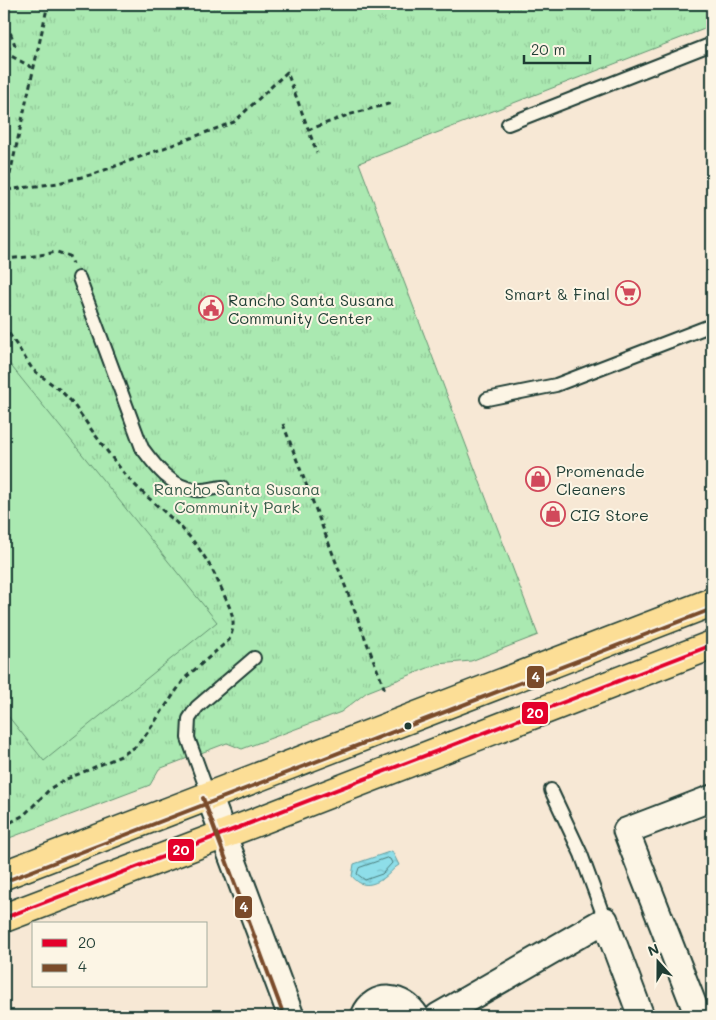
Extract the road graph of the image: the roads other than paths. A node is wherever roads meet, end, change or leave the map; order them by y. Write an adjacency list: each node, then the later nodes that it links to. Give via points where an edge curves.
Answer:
1 (712, 44): 2 (lane)
2 (508, 124)
3 (79, 278): 6 (lane, via 142,448 158,470 178,485 197,490)
4 (712, 325): 5 (lane, via 556,385)
5 (487, 399)
6 (223, 487)
7 (712, 602): 11 (main road)
8 (712, 645): 13 (main road)
9 (254, 658): 11 (lane, via 197,707 189,719 188,738)
10 (551, 790): 16 (lane, via 581,854)
11 (209, 796): 13 (street); 14 (main road)
12 (712, 798): 22 (street, via 626,831)
13 (224, 834): 15 (main road); 17 (street)
14 (4, 875)
15 (4, 918)
16 (605, 920): 20 (street); 21 (street)
17 (291, 1016)
18 (364, 1016): 19 (street, via 371,1006 388,999 405,1003)
19 (416, 1016)
20 (438, 1016)
21 (640, 1016)
22 (698, 1016)

